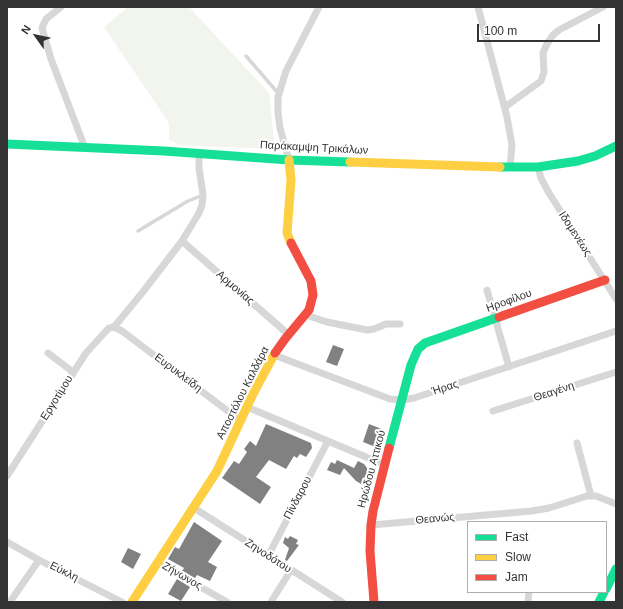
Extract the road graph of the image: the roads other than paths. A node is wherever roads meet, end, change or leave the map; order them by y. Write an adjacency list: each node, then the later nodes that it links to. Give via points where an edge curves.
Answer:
1 (61, 7): 10 (street, via 46,19 42,28)
2 (319, 7): 6 (street, via 286,71)
3 (478, 7): 7 (street)
4 (603, 7): 7 (street, via 553,35 544,53 542,79)
5 (246, 56): 6 (lane)
6 (279, 93): 12 (street, via 280,128)
7 (505, 107): 13 (street, via 512,145)
8 (7, 144): 10 (street, Παράκαμψη Τρικάλων)
9 (616, 146): 14 (street, Παράκαμψη Τρικάλων, via 578,161)
10 (85, 148): 11 (street, Παράκαμψη Τρικάλων)
11 (199, 154): 12 (street, Παράκαμψη Τρικάλων); 15 (street, Εργοτίμου)
12 (289, 160): 13 (street, Παράκαμψη Τρικάλων); 21 (street, Αποστόλου Καλδάρα, via 291,180 287,233 310,277 312,300)
13 (510, 167): 14 (street, Παράκαμψη Τρικάλων)
14 (538, 167): 18 (street, Ιδομενέως, via 547,190)
15 (202, 195): 16 (lane); 17 (street, Εργοτίμου, via 199,213)
16 (138, 231)
17 (182, 241): 24 (street, Εργοτίμου); 26 (street, Αρμονίας)
18 (605, 280): 20 (street, Ιδομενέως); 22 (street, Ηροφίλου)
19 (487, 290): 22 (street)
20 (616, 299)
21 (306, 315): 23 (street, via 367,330 386,324); 26 (street, Αποστόλου Καλδάρα)
22 (495, 318): 27 (street, Ηροφίλου); 30 (street)
23 (400, 324)
24 (114, 327): 31 (street, Εργοτίμου, via 109,328 97,339); 36 (street, Ευρυκλείδη)
25 (616, 331): 30 (street, Ήρας)
26 (289, 335): 29 (street, Αποστόλου Καλδάρα)
27 (421, 346): 33 (street, Ηρώδου Αττικού, via 414,358)
28 (48, 353): 31 (street)
29 (274, 355): 33 (street, Ήρας, via 390,399); 34 (street, Αποστόλου Καλδάρα)
30 (509, 367): 33 (street, Ήρας)
31 (73, 372): 40 (street, Εργοτίμου)
32 (616, 372): 35 (street, Θεαγένη)
33 (403, 400): 39 (street, Ηρώδου Αττικού)
34 (247, 407): 36 (street, Αποστόλου Καλδάρα); 37 (street)
35 (493, 411)
36 (241, 421): 43 (street, Αποστόλου Καλδάρα, via 217,472)
37 (328, 441): 39 (street); 46 (street, Πίνδαρου)
38 (577, 443): 41 (street)
39 (385, 466): 44 (street, Ηρώδου Αττικού)
40 (8, 473)
41 (591, 496): 42 (street, Θεανώς); 44 (street, Θεανώς, via 532,511)
42 (616, 504)
43 (194, 508): 46 (street, Ζηνοδότου); 48 (street, Αποστόλου Καλδάρα)
44 (371, 524): 59 (street, Ηρώδου Αττικού, via 370,551)
45 (7, 542): 47 (street, Εύκλη)
46 (268, 556): 50 (street, Ζηνοδότου)
47 (39, 560): 53 (street); 54 (street, Εύκλη)
48 (158, 563): 55 (street, Αποστόλου Καλδάρα); 56 (street, Ζήνωνος)
49 (616, 569): 51 (street)
50 (291, 570): 57 (street); 58 (street, Ζηνοδότου)
51 (607, 587)
52 (604, 593): 60 (street)
53 (10, 602)
54 (122, 602)
55 (132, 602)
56 (227, 602)
57 (271, 602)
58 (342, 602)
59 (374, 602)
60 (599, 602)

